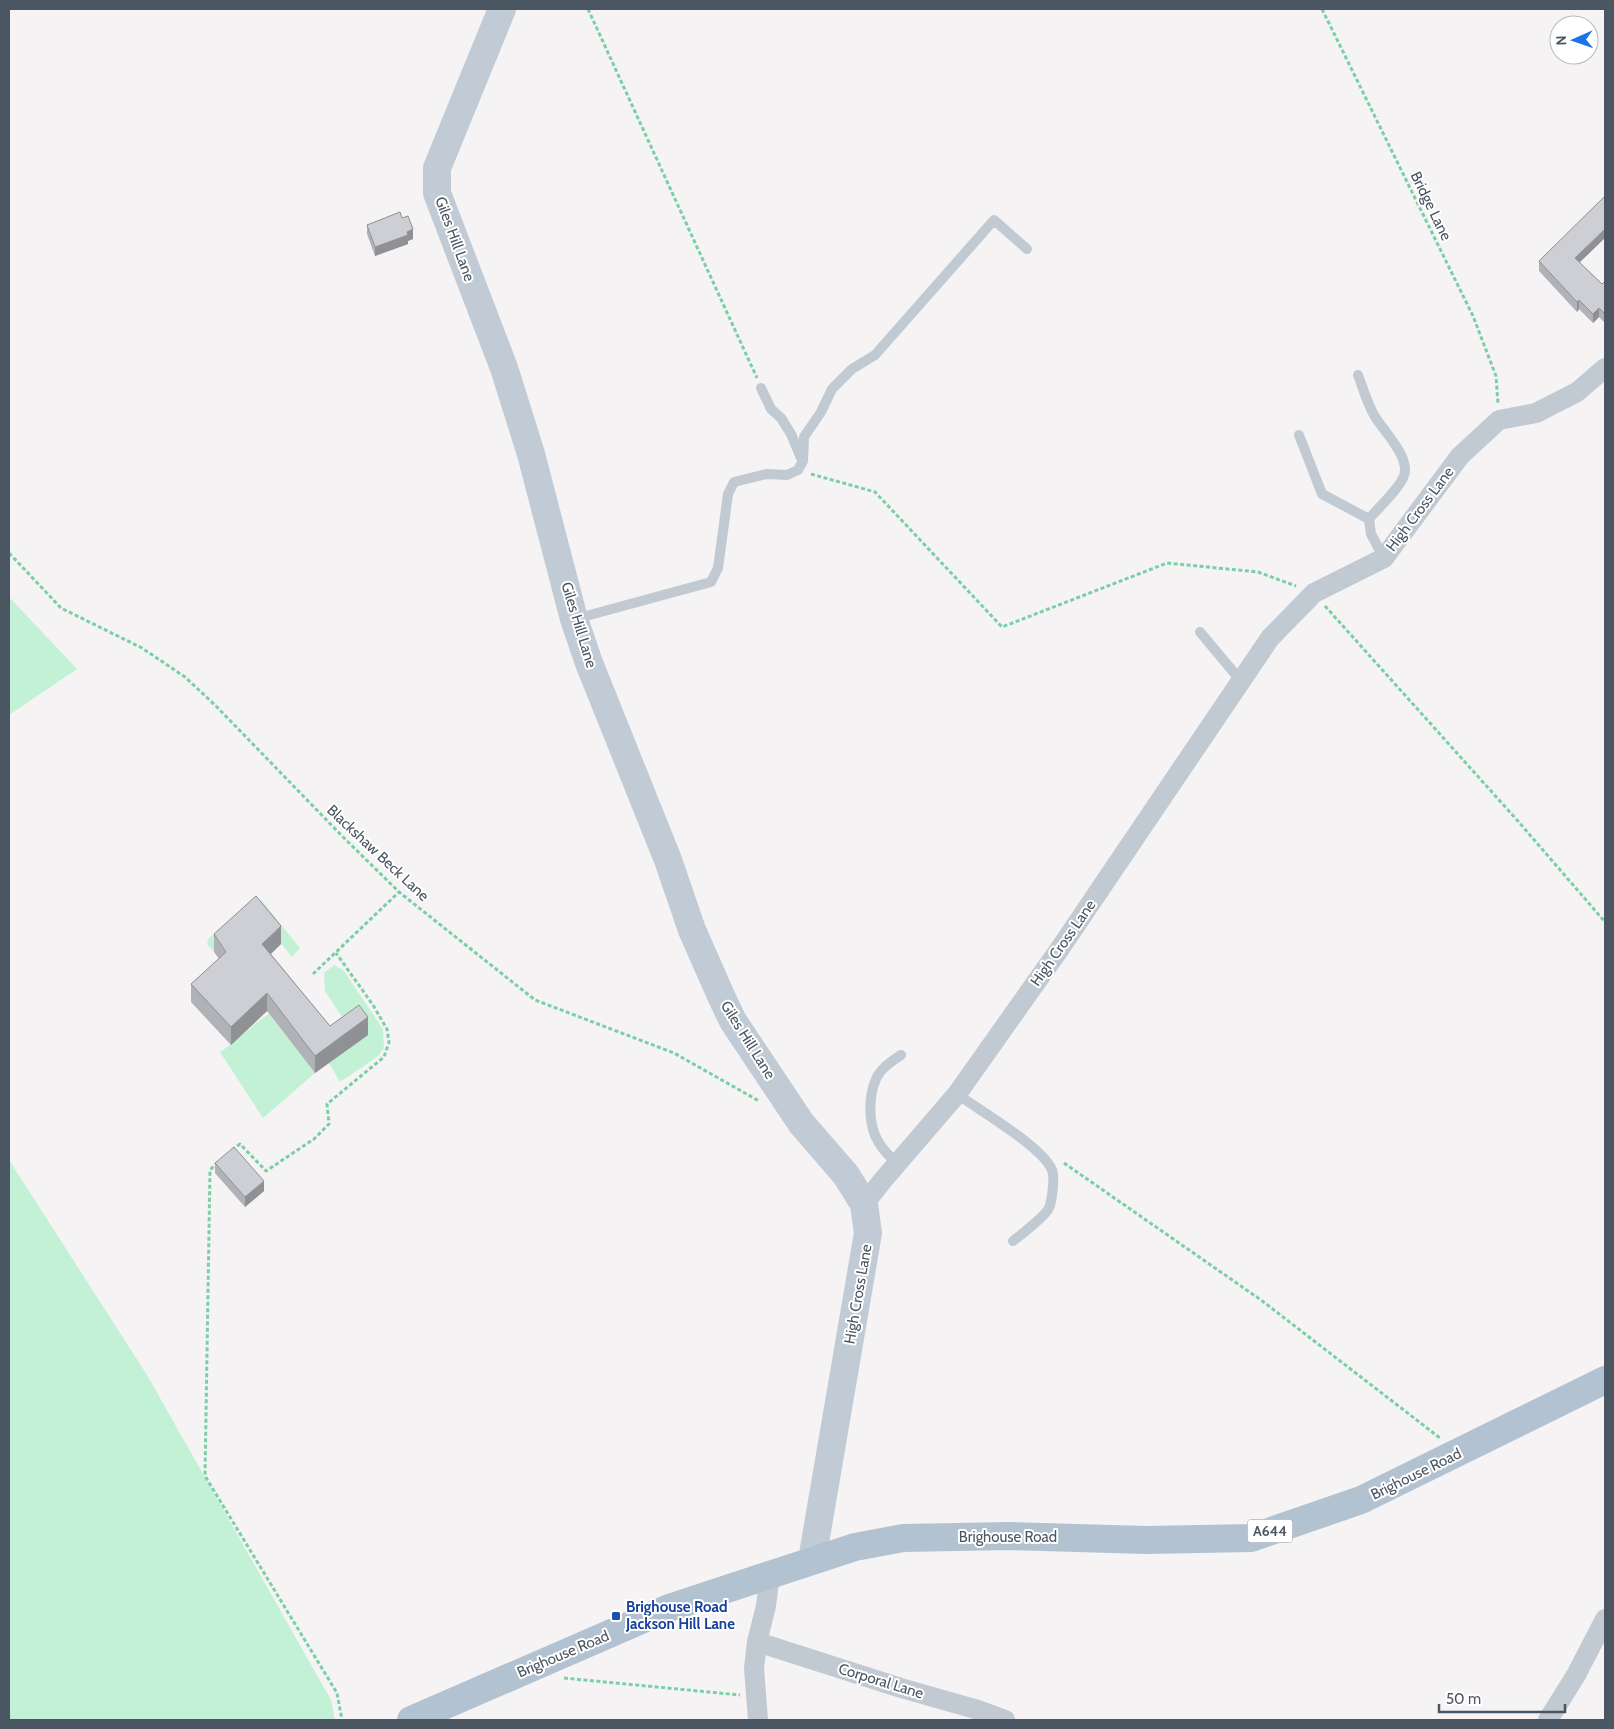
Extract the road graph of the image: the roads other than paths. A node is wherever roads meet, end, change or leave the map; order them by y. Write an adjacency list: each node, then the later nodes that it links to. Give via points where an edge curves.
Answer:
1 (502, 9): 10 (street, Giles Hill Lane, via 436,168 437,193 504,368 531,454)
2 (1027, 249): 7 (lane, via 994,220 875,355 852,369 832,389 804,437)
3 (1605, 368): 9 (street, High Cross Lane, via 1577,392 1536,413 1499,420 1460,456)
4 (1358, 375): 8 (lane, via 1374,415 1404,463 1404,477)
5 (761, 388): 7 (lane, via 771,409 791,434)
6 (1299, 435): 8 (lane, via 1322,494)
7 (800, 466): 10 (lane, via 787,475 767,474 734,482 728,494 718,568 711,582)
8 (1369, 519): 9 (lane, via 1371,534)
9 (1384, 558): 12 (street, High Cross Lane, via 1314,593 1270,638)
10 (574, 619): 16 (street, Giles Hill Lane, via 692,930 733,1021 801,1124 846,1175)
11 (1200, 632): 12 (lane)
12 (1241, 681): 14 (street, High Cross Lane)
13 (901, 1055): 15 (lane, via 876,1078 870,1107 878,1142)
14 (957, 1094): 15 (street, High Cross Lane); 17 (lane, via 1024,1140 1053,1170 1049,1208)
15 (897, 1163): 16 (street, High Cross Lane)
16 (864, 1204): 19 (street, High Cross Lane, via 868,1233)
17 (1013, 1242)
18 (1605, 1380): 19 (main road, Brighouse Road / A644, via 1361,1500 1251,1538 903,1538 855,1547)
19 (812, 1560): 20 (main road, Brighouse Road / A644)
20 (770, 1574): 22 (street); 23 (main road, Brighouse Road / A644, via 669,1608)
21 (1605, 1619): 26 (street)
22 (757, 1642): 24 (street, via 754,1668); 25 (street, Corporal Lane)
23 (411, 1720)
24 (758, 1720)
25 (1005, 1720)
26 (1548, 1720)

